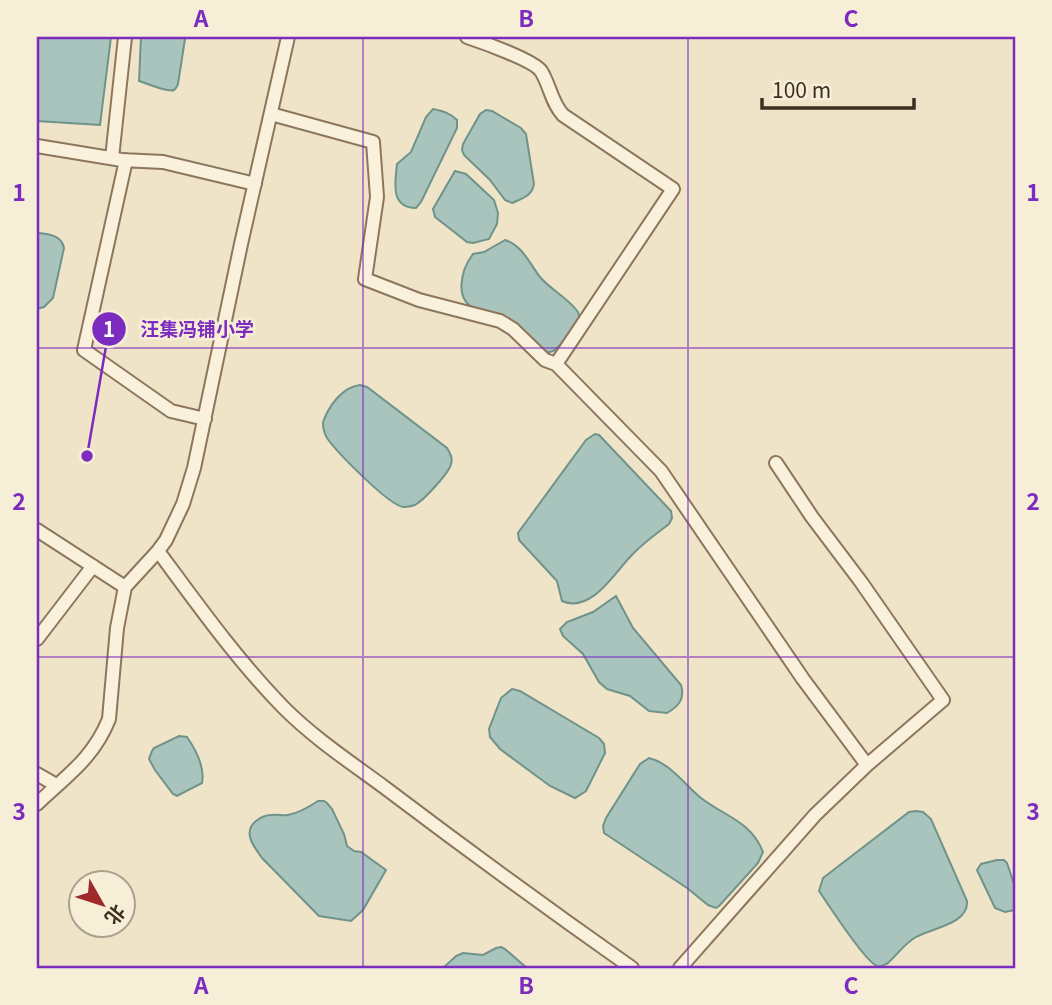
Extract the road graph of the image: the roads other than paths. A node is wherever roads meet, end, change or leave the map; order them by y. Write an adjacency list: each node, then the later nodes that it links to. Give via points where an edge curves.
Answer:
1 (125, 37): 6 (street)
2 (288, 37): 4 (street)
3 (467, 37): 9 (street, via 538,68 562,115 673,189)
4 (271, 114): 8 (street); 9 (street, via 373,142 377,197 365,279 419,300 500,321 545,360)
5 (37, 145): 6 (street)
6 (112, 158): 7 (street)
7 (126, 160): 8 (street, via 163,162); 10 (street, via 84,350 171,411)
8 (255, 184): 10 (street)
9 (556, 364): 17 (street, via 661,471)
10 (205, 419): 13 (street, via 183,504)
11 (776, 463): 17 (street, via 943,700)
12 (37, 530): 14 (street)
13 (159, 551): 15 (street); 21 (street, via 223,638 307,728)
14 (93, 566): 15 (street); 16 (street)
15 (125, 587): 19 (street, via 108,719 86,758)
16 (37, 639)
17 (867, 765): 22 (street, via 799,832)
18 (37, 774): 19 (street)
19 (56, 786): 20 (street)
20 (37, 804)
21 (632, 968)
22 (680, 968)

